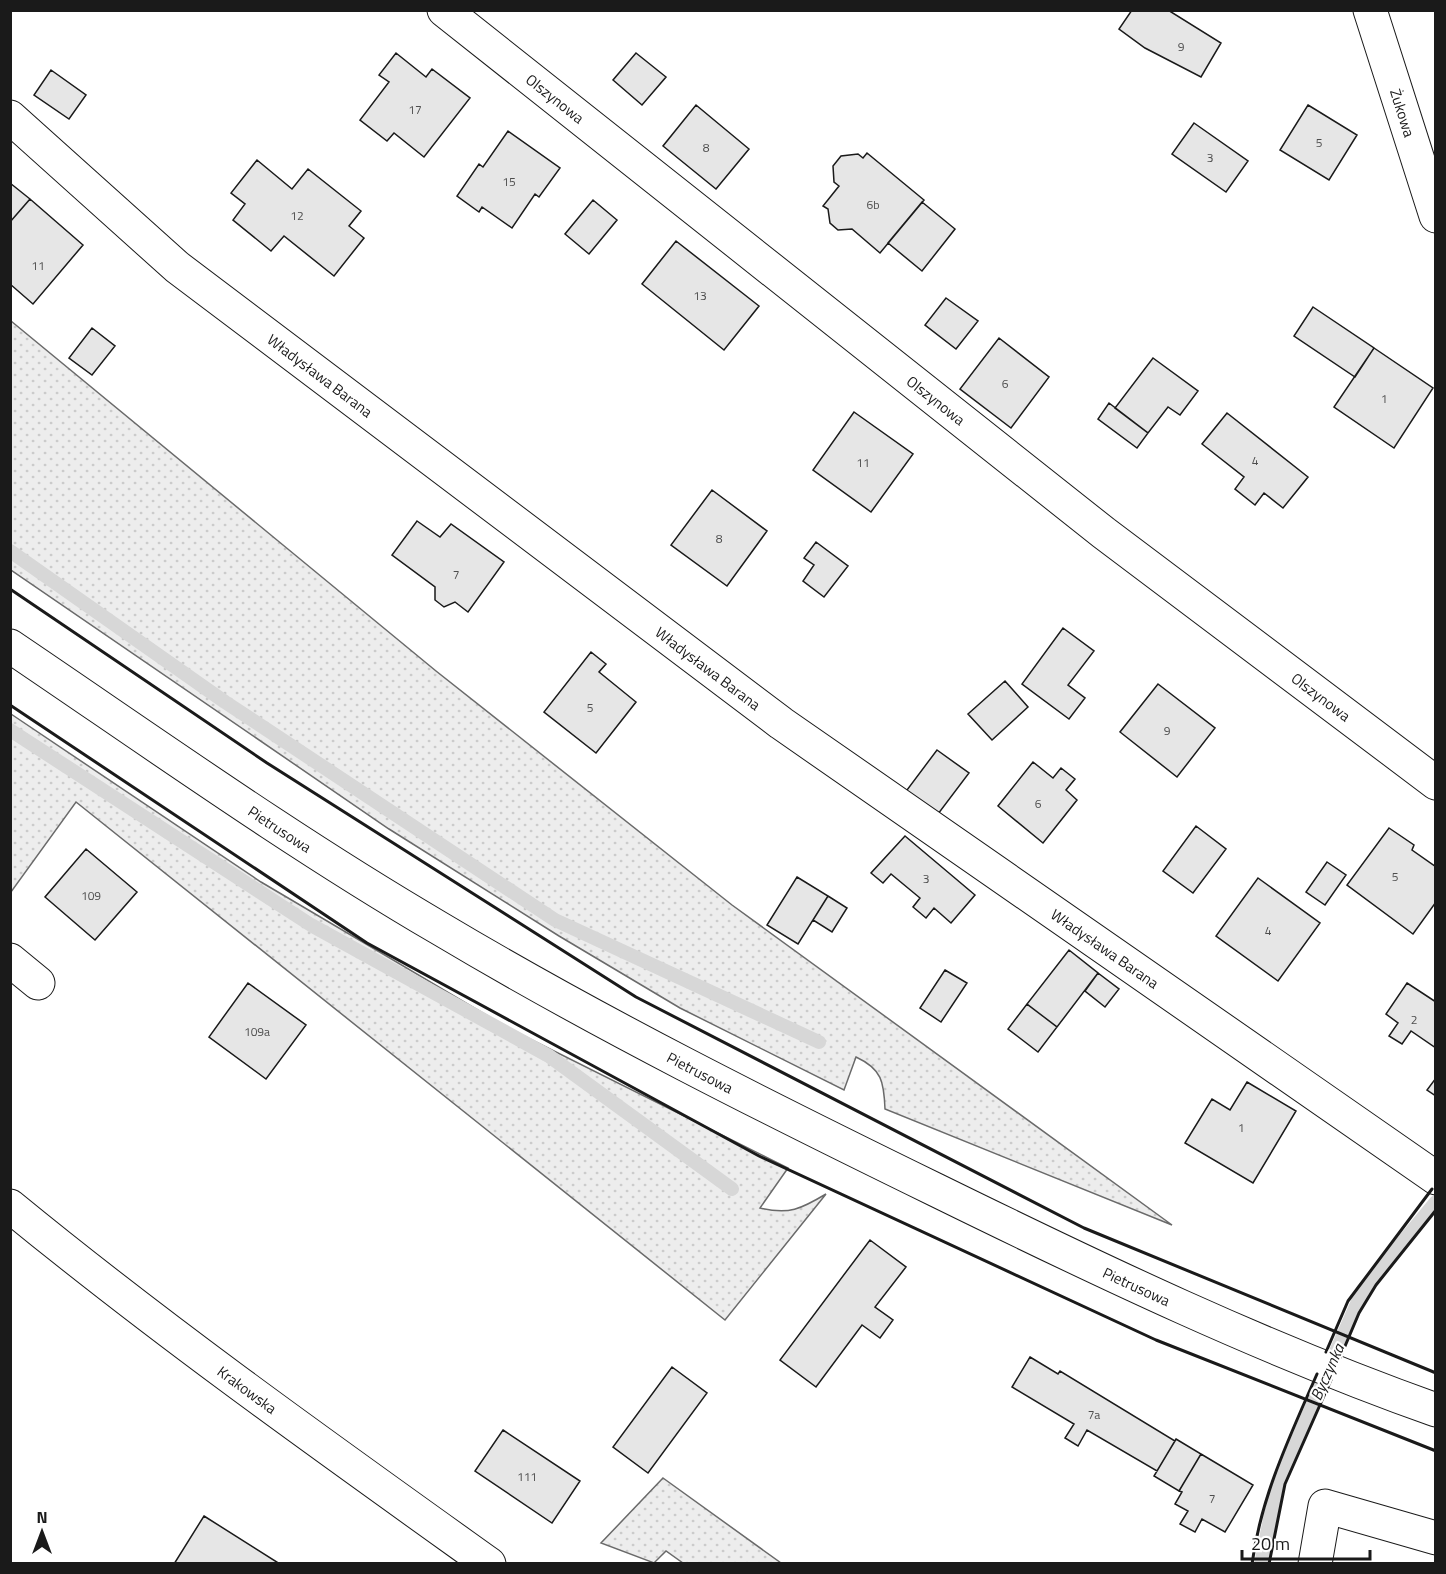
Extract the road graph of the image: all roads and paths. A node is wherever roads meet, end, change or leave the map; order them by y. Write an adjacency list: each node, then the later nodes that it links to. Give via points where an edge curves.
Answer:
1 (444, 10): 6 (street, Olszynowa, via 1104,533)
2 (1370, 10): 4 (street, Żukowa)
3 (10, 117): 9 (street, Władysława Barana, via 177,267 781,723)
4 (1436, 216)
5 (10, 646): 11 (street, Pietrusowa, via 288,835 579,1009 858,1152 1112,1275)
6 (1436, 783)
7 (10, 960): 8 (street)
8 (38, 983)
9 (1435, 1178)
10 (10, 1206): 13 (street, Krakowska, via 279,1415)
11 (1436, 1410)
12 (1436, 1538): 14 (street, via 1325,1506)
13 (489, 1563)
14 (1315, 1563)

